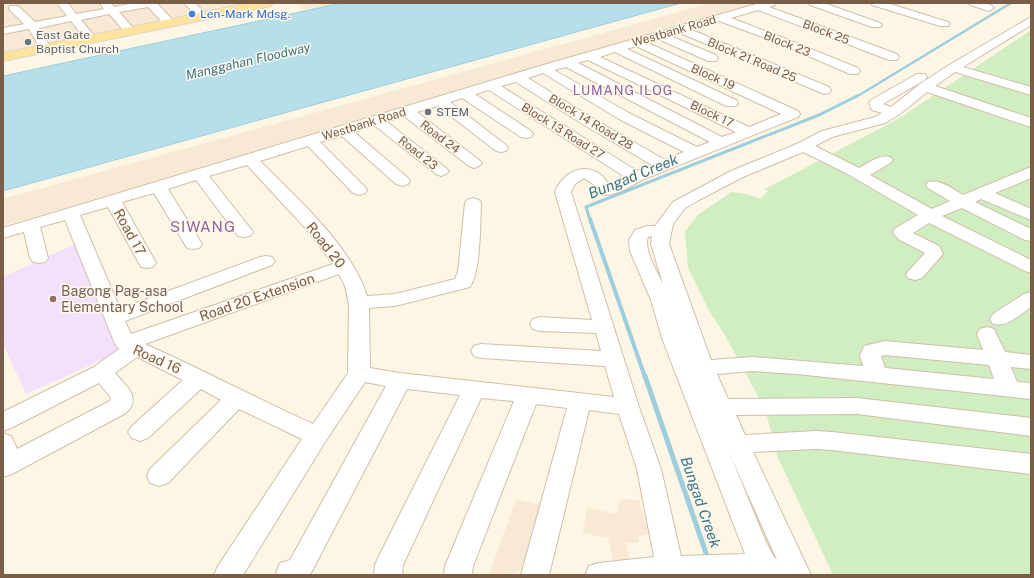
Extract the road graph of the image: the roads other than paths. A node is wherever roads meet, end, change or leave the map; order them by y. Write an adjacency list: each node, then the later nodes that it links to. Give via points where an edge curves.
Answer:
1 (62, 3): 17 (street)
2 (150, 3): 12 (street); 20 (street)
3 (189, 3): 16 (street)
4 (267, 3): 11 (main road)
5 (814, 3): 24 (street)
6 (842, 3): 18 (street)
7 (876, 3): 8 (street, via 945,19)
8 (910, 3)
9 (974, 3): 14 (street)
10 (773, 4): 15 (street, Westbank Road); 35 (street, Block 25)
11 (236, 6): 16 (main road)
12 (108, 7): 17 (street); 27 (street)
13 (14, 8): 23 (street)
14 (989, 8)
15 (740, 12): 21 (street, Westbank Road); 22 (street)
16 (203, 16): 20 (main road)
17 (74, 17): 23 (street); 29 (street)
18 (891, 19)
19 (1031, 20): 40 (street)
20 (170, 23): 27 (main road)
21 (717, 23): 25 (street, Westbank Road); 39 (street, Block 23)
22 (772, 24)
23 (32, 25): 26 (street); 31 (street)
24 (876, 25)
25 (681, 29): 28 (street, Westbank Road); 44 (street, Block 21 Road 25)
26 (3, 31)
27 (130, 31): 29 (main road)
28 (660, 36): 30 (street, Westbank Road); 36 (street)
29 (91, 39): 31 (main road)
30 (637, 42): 32 (street, Westbank Road); 54 (street, Block 19, via 793,114)
31 (45, 48): 34 (main road)
32 (616, 48): 33 (street, Westbank Road); 48 (street)
33 (589, 56): 37 (street, Westbank Road); 54 (street, Block 17)
34 (3, 57)
35 (893, 57)
36 (712, 58)
37 (568, 63): 38 (street, Westbank Road); 57 (street)
38 (544, 69): 41 (street, Westbank Road); 60 (street, via 624,116)
39 (854, 71)
40 (948, 75): 43 (street); 45 (street); 50 (street, via 931,72 875,105)
41 (518, 77): 42 (street, Westbank Road); 64 (street, Block 14 Road 28)
42 (491, 86): 46 (street, Westbank Road); 69 (street, Block 13 Road 27)
43 (925, 87): 50 (street); 52 (street)
44 (824, 90)
45 (1031, 91)
46 (465, 94): 47 (street, Westbank Road); 55 (street)
47 (440, 101): 49 (street, Westbank Road); 59 (street)
48 (731, 103)
49 (406, 111): 51 (street, Westbank Road); 63 (street, Road 24)
50 (892, 112): 58 (street, via 867,124 827,134)
51 (376, 120): 53 (street, Westbank Road); 65 (street, Road 23)
52 (1031, 123)
53 (344, 130): 56 (street, Westbank Road); 70 (street)
54 (748, 132): 57 (street)
55 (526, 134)
56 (311, 140): 61 (street, Westbank Road); 73 (street)
57 (722, 143): 60 (street)
58 (804, 146): 68 (street); 82 (street, via 744,171 693,197 680,205)
59 (501, 148)
60 (697, 153): 64 (street)
61 (250, 159): 67 (street, Westbank Road); 91 (street, Road 20, via 301,213)
62 (885, 160): 68 (street)
63 (474, 163)
64 (664, 166): 69 (street)
65 (442, 171)
66 (1031, 172): 74 (street)
67 (199, 174): 72 (street, Westbank Road); 83 (street)
68 (860, 174): 80 (street)
69 (636, 177): 98 (street, via 607,191 596,179 578,174 570,178 563,192)
70 (402, 181)
71 (934, 185): 76 (street)
72 (158, 186): 75 (street, Westbank Road); 87 (street)
73 (359, 190)
74 (981, 193): 76 (street); 78 (street)
75 (113, 200): 79 (street, Westbank Road); 90 (street, Road 17)
76 (962, 202): 80 (street); 85 (street)
77 (473, 203): 95 (street, via 468,272 463,283 395,300)
78 (1029, 212)
79 (71, 213): 81 (street, Westbank Road); 96 (street, Road 16)
80 (938, 213): 86 (street, via 1019,247); 92 (street, via 936,220); 93 (street, via 902,232 933,250 934,254)
81 (31, 225): 84 (street, Westbank Road); 88 (street)
82 (662, 230): 104 (street, via 660,244); 127 (street, via 641,234 638,240 639,251 661,300 672,338 753,542)
83 (244, 232)
84 (3, 233)
85 (1031, 236)
86 (1031, 242)
87 (193, 244)
88 (39, 258)
89 (266, 261): 96 (street)
90 (147, 264)
91 (345, 266): 95 (street, Road 20); 99 (street, Road 20 Extension)
92 (1031, 267)
93 (915, 274)
94 (1031, 298): 101 (street, via 993,327)
95 (359, 303): 106 (street, Road 20)
96 (114, 318): 99 (street, Road 16)
97 (540, 324): 98 (street)
98 (604, 327): 102 (street)
99 (130, 346): 105 (street, Road 20 Extension); 108 (street, Road 16)
100 (481, 351): 102 (street)
101 (997, 358): 103 (street); 107 (street, via 881,348 872,351 870,355); 110 (street)
102 (614, 359): 116 (street)
103 (1031, 362)
104 (703, 368): 107 (street, via 752,364); 117 (street)
105 (102, 372): 118 (street, Road 20 Extension); 123 (street, via 122,396 122,403 118,407)
106 (359, 374): 109 (street); 121 (street)
107 (876, 375): 110 (street)
108 (198, 379): 114 (street, Road 16); 120 (street)
109 (400, 381): 111 (street); 128 (street, via 299,570)
110 (1009, 388): 112 (street)
111 (474, 389): 113 (street); 130 (street, via 389,565)
112 (1031, 391)
113 (528, 395): 115 (street); 131 (street, via 459,566)
114 (236, 398): 121 (street, Road 16); 125 (street)
115 (580, 401): 116 (street); 132 (street)
116 (628, 407): 126 (street)
117 (721, 408): 119 (street, via 857,406); 122 (street)
118 (3, 422)
119 (1031, 427)
120 (140, 432)
121 (317, 436): 129 (street)
122 (737, 444): 124 (street, via 832,441); 134 (street)
123 (5, 457)
124 (1031, 464)
125 (159, 476)
126 (679, 568): 127 (street); 133 (street)
127 (761, 569)
128 (290, 572)
129 (228, 575)
130 (388, 575)
131 (458, 575)
132 (536, 575)
133 (599, 575)
134 (797, 575)

